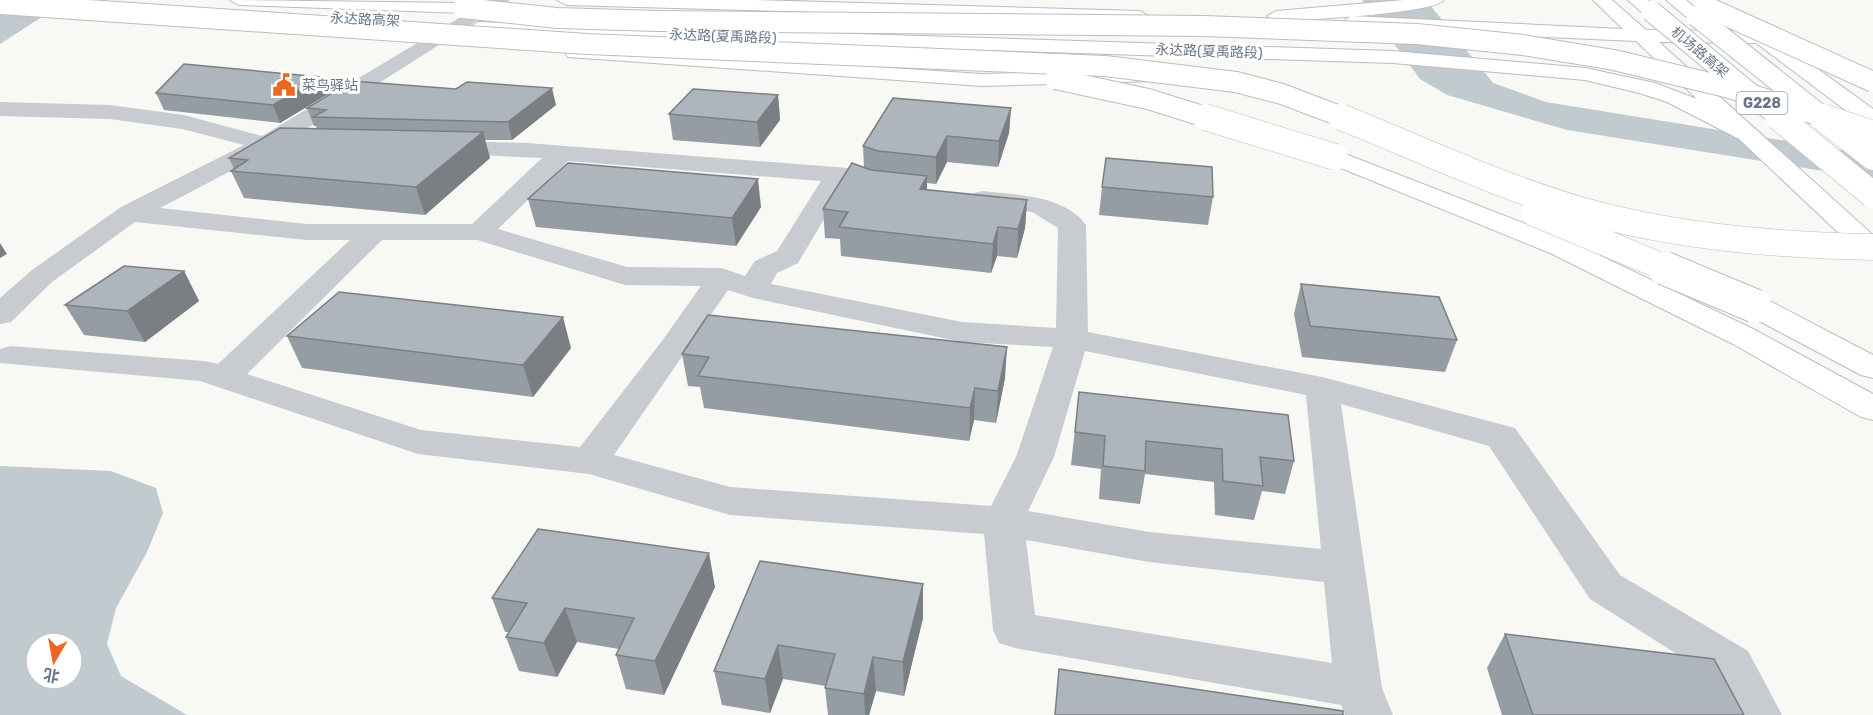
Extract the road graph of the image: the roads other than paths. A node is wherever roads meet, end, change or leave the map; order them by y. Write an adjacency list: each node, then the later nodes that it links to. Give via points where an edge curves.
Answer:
1 (12, 0): 13 (main road)
2 (87, 0): 16 (main road, 永达路高架, via 322,17)
3 (239, 0): 15 (main road, 永达路高架)
4 (501, 0): 15 (street)
5 (566, 0): 17 (main road, via 1428,24)
6 (1435, 0): 15 (main road, bridge, via 1388,8 1276,16)
7 (1602, 0): 17 (main road)
8 (1637, 0): 38 (main road, 机场路高架 / G228, bridge)
9 (1676, 0): 34 (main road, 机场路高架 / G228, bridge)
10 (1696, 0): 24 (main road, bridge, via 1718,14)
11 (1710, 0): 18 (main road)
12 (0, 4): 22 (main road, bridge, via 781,54)
13 (46, 8): 14 (main road); 15 (main road, 永达路(夏禹路段)); 19 (main road)
14 (0, 11)
15 (461, 18): 19 (street); 20 (main road, 永达路(夏禹路段)); 28 (main road, bridge, via 1299,27 1443,37 1575,53 1691,78 1798,106)
16 (643, 32): 26 (main road, via 1143,52 1216,61 1326,90); 53 (main road, bridge, via 1017,70 1159,103 1335,157 1560,247 1744,337)
17 (1641, 36): 18 (main road); 23 (main road)
18 (1760, 37): 27 (main road)
19 (434, 44): 20 (main road, via 982,80 1334,70); 30 (street)
20 (1420, 60): 21 (main road)
21 (1493, 63): 23 (main road, via 1533,60); 29 (main road, via 1647,88)
22 (1072, 64): 44 (main road, bridge, via 1129,66 1219,78 1271,90 1546,199 1638,223 1732,240); 50 (main road, bridge, via 1194,87 1280,110 1755,306)
23 (1676, 67): 29 (main road)
24 (1873, 82)
25 (0, 109): 30 (street, via 110,112 184,122)
26 (1391, 115)
27 (1873, 120)
28 (1873, 134)
29 (1752, 136): 44 (main road)
30 (265, 144): 31 (street); 40 (street)
31 (325, 146)
32 (408, 147): 33 (street)
33 (562, 153): 35 (street); 41 (street)
34 (1873, 157)
35 (848, 176): 37 (street, via 872,188); 46 (street, via 833,182 788,257 765,267)
36 (1563, 182): 42 (main road, via 1605,199 1778,230)
37 (917, 192)
38 (1873, 195)
39 (950, 196): 48 (street, via 1039,205 1072,225)
40 (130, 213): 43 (street, via 307,232); 47 (street, via 42,276)
41 (479, 232): 43 (street); 45 (street, via 625,276)
42 (1873, 232)
43 (374, 233): 51 (street)
44 (1873, 248)
45 (721, 277): 46 (street); 54 (street, via 702,310)
46 (753, 288): 48 (street, via 962,332)
47 (0, 315)
48 (1072, 339): 52 (street); 55 (street, via 1035,457)
49 (3, 350): 51 (street, via 204,371)
50 (1873, 368)
51 (224, 377): 54 (street, via 417,442)
52 (1322, 388): 56 (street); 58 (street, via 1502,437 1605,587 1732,665)
53 (1873, 409)
54 (590, 461): 55 (street, via 730,501)
55 (1003, 521): 56 (street, via 1149,547); 57 (street, via 1015,630)
56 (1344, 568): 57 (street)
57 (1364, 702)
58 (1758, 715)

